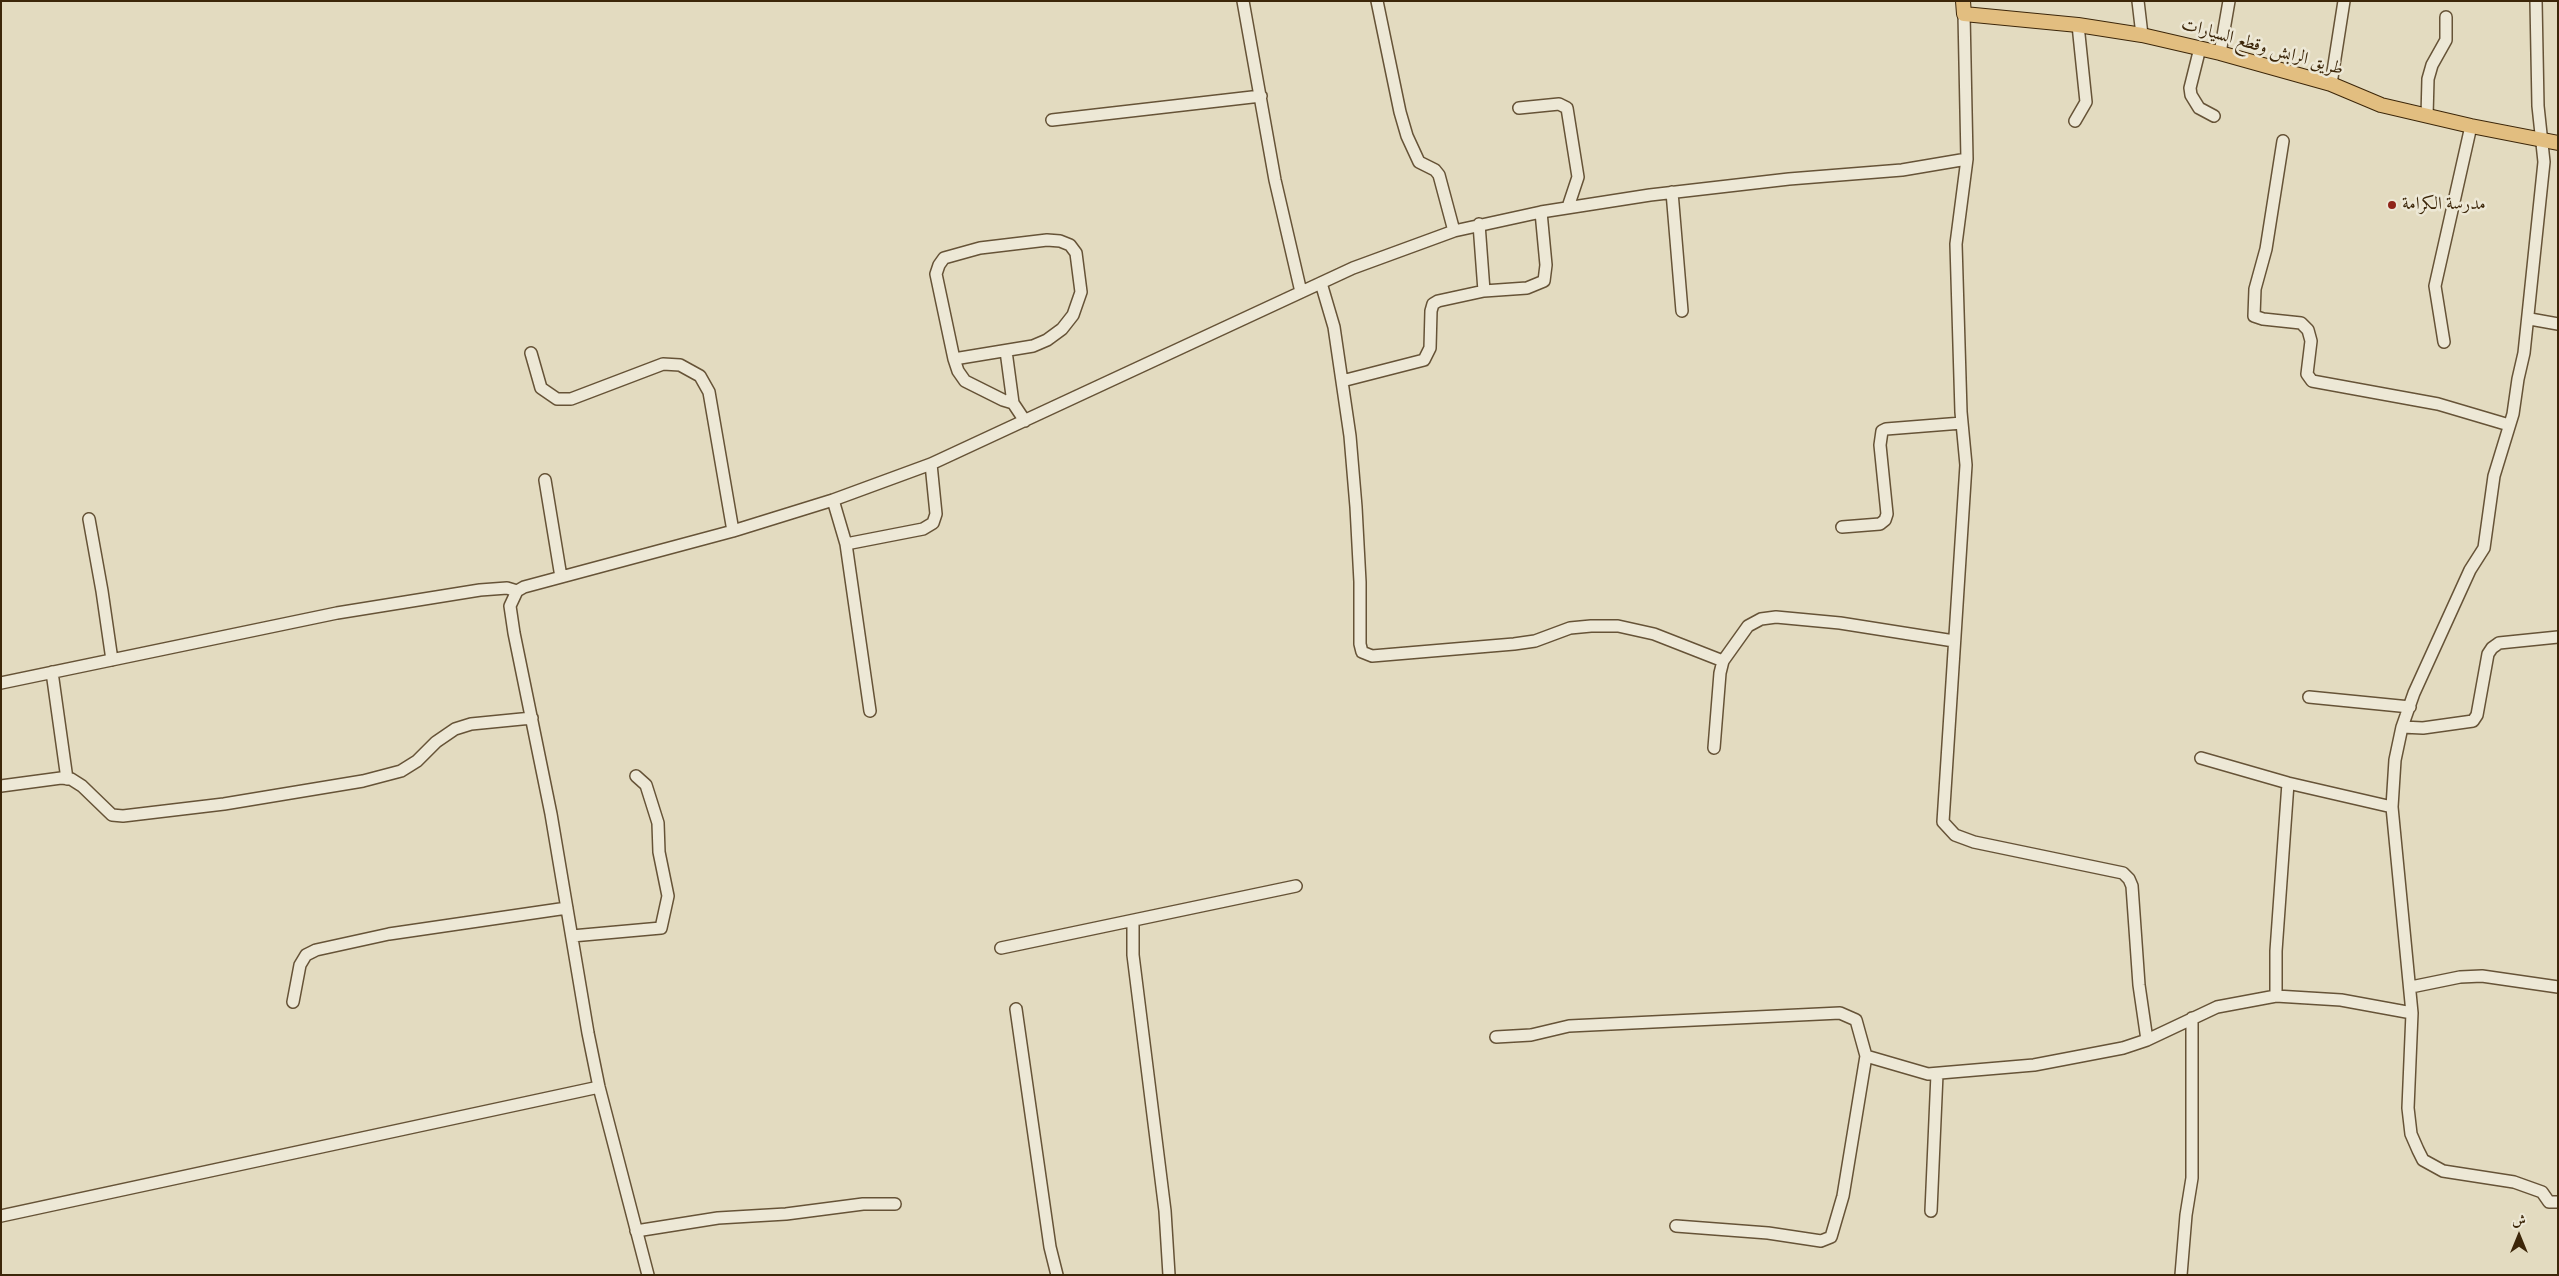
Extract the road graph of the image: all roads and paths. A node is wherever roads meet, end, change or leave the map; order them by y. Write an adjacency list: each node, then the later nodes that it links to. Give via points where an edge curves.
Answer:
1 (1243, 1): 14 (street)
2 (1377, 1): 29 (street, via 1407,136 1419,162 1439,174)
3 (2138, 1): 10 (street)
4 (2229, 1): 12 (street)
5 (2344, 1): 13 (street)
6 (2536, 1): 22 (street, via 2538,106)
7 (1964, 8): 9 (main road, طريق الرابش وقطع السيارات); 24 (street)
8 (2446, 17): 17 (street, via 2446,40 2428,79)
9 (2078, 26): 10 (main road, طريق الرابش وقطع السيارات); 19 (street, via 2086,102)
10 (2142, 35): 11 (main road, طريق الرابش وقطع السيارات)
11 (2200, 48): 12 (main road, طريق الرابش وقطع السيارات); 16 (street, via 2191,95 2199,108)
12 (2220, 53): 13 (main road, طريق الرابش وقطع السيارات)
13 (2331, 84): 17 (main road, طريق الرابش وقطع السيارات, via 2381,105)
14 (1261, 96): 18 (street); 32 (street, via 1275,180)
15 (1519, 108): 26 (street, via 1559,104 1567,108 1578,177)
16 (2214, 116)
17 (2427, 116): 20 (main road, طريق الرابش وقطع السيارات)
18 (1052, 120)
19 (2075, 121)
20 (2471, 126): 22 (main road, طريق الرابش وقطع السيارات); 36 (street, via 2435,286)
21 (2283, 141): 44 (street, via 2266,249 2255,289 2254,316 2301,323 2308,330 2311,341 2307,374 2312,381 2438,404)
22 (2543, 141): 23 (main road, طريق الرابش وقطع السيارات); 34 (street, via 2544,162)
23 (2558, 143)
24 (1967, 159): 25 (street, via 1902,170); 43 (street, via 1956,244)
25 (1672, 192): 26 (street); 33 (street)
26 (1568, 207): 27 (street)
27 (1541, 212): 28 (street); 31 (street, via 1546,265 1544,281 1527,288)
28 (1479, 224): 29 (street); 31 (street)
29 (1454, 231): 30 (street)
30 (1321, 283): 32 (street); 40 (street, via 1334,327)
31 (1484, 291): 40 (street, via 1432,304 1430,348 1424,360)
32 (1302, 292): 42 (street)
33 (1682, 312)
34 (2530, 318): 35 (street); 44 (street)
35 (2558, 324)
36 (2444, 342)
37 (1006, 352): 39 (street); 39 (street, via 1047,340 1073,315 1081,292 1076,253 1070,245 1060,241 1027,241 980,248 944,258 936,274); 41 (street)
38 (531, 353): 50 (street, via 541,388 564,400 663,364 680,365 700,376 709,392)
39 (954, 359): 41 (street, via 965,381)
40 (1342, 381): 57 (street, via 1356,507 1360,644 1366,655 1514,644 1536,641 1570,628 1618,626 1654,634)
41 (1013, 403): 42 (street)
42 (1024, 421): 45 (street)
43 (1962, 423): 49 (street, via 1882,431 1885,520 1880,524); 55 (street, via 1966,466)
44 (2509, 425): 61 (street, via 2494,476 2484,548 2470,570)
45 (931, 464): 47 (street); 51 (street, via 936,508 933,523 922,530)
46 (545, 480): 52 (street)
47 (833, 500): 50 (street); 51 (street)
48 (89, 519): 56 (street)
49 (1842, 527)
50 (734, 531): 52 (street)
51 (846, 544): 62 (street)
52 (561, 577): 53 (street)
53 (517, 591): 56 (street, via 508,588 480,590 337,613); 63 (street, via 512,598 511,614)
54 (2558, 637): 64 (street, via 2499,643 2492,648 2488,654 2477,715 2472,721 2423,728)
55 (1954, 641): 57 (street, via 1840,623 1776,617 1761,619 1748,626); 85 (street, via 1945,826 1954,835 1974,842 2123,873 2129,878)
56 (112, 660): 58 (street)
57 (1724, 661): 65 (street, via 1720,673)
58 (52, 672): 59 (street); 68 (street)
59 (1, 682)
60 (2309, 697): 61 (street)
61 (2410, 707): 64 (street)
62 (870, 711)
63 (532, 718): 68 (street, via 471,724 456,729 401,771 363,781 224,804 112,815 82,786); 73 (street)
64 (2402, 727): 71 (street, via 2395,760)
65 (1714, 748)
66 (2201, 758): 69 (street)
67 (636, 776): 75 (street, via 646,785 658,823 658,852 668,896 661,928)
68 (67, 779): 70 (street)
69 (2288, 783): 71 (street); 79 (street)
70 (1, 786)
71 (2392, 807): 77 (street)
72 (1296, 886): 74 (street)
73 (567, 908): 75 (street); 80 (street, via 389,934 316,950 306,955 300,965)
74 (1133, 922): 76 (street); 97 (street, via 1133,955 1165,1211)
75 (572, 936): 88 (street)
76 (1001, 948)
77 (2411, 987): 78 (street, via 2482,976); 82 (street)
78 (2558, 987)
79 (2276, 996): 82 (street, via 2342,1000); 83 (street, via 2234,1002)
80 (293, 1002)
81 (1016, 1009): 96 (street)
82 (2412, 1013): 89 (street, via 2408,1108 2411,1134 2423,1160 2443,1171 2530,1187 2542,1192 2549,1202)
83 (2192, 1018): 85 (street); 98 (street, via 2192,1178)
84 (1496, 1037): 86 (street, via 1531,1035 1570,1026 1840,1013 1856,1020)
85 (2147, 1040): 87 (street, via 2074,1059)
86 (1866, 1056): 87 (street, via 1918,1072); 93 (street, via 1843,1196 1832,1237 1821,1241 1768,1233)
87 (1937, 1074): 91 (street)
88 (599, 1087): 92 (street); 94 (street)
89 (2558, 1202)
90 (895, 1204): 94 (street, via 725,1217)
91 (1931, 1211)
92 (1, 1216)
93 (1676, 1226)
94 (636, 1231): 95 (street)
95 (648, 1275)
96 (1056, 1275)
97 (1169, 1275)
98 (2181, 1275)

